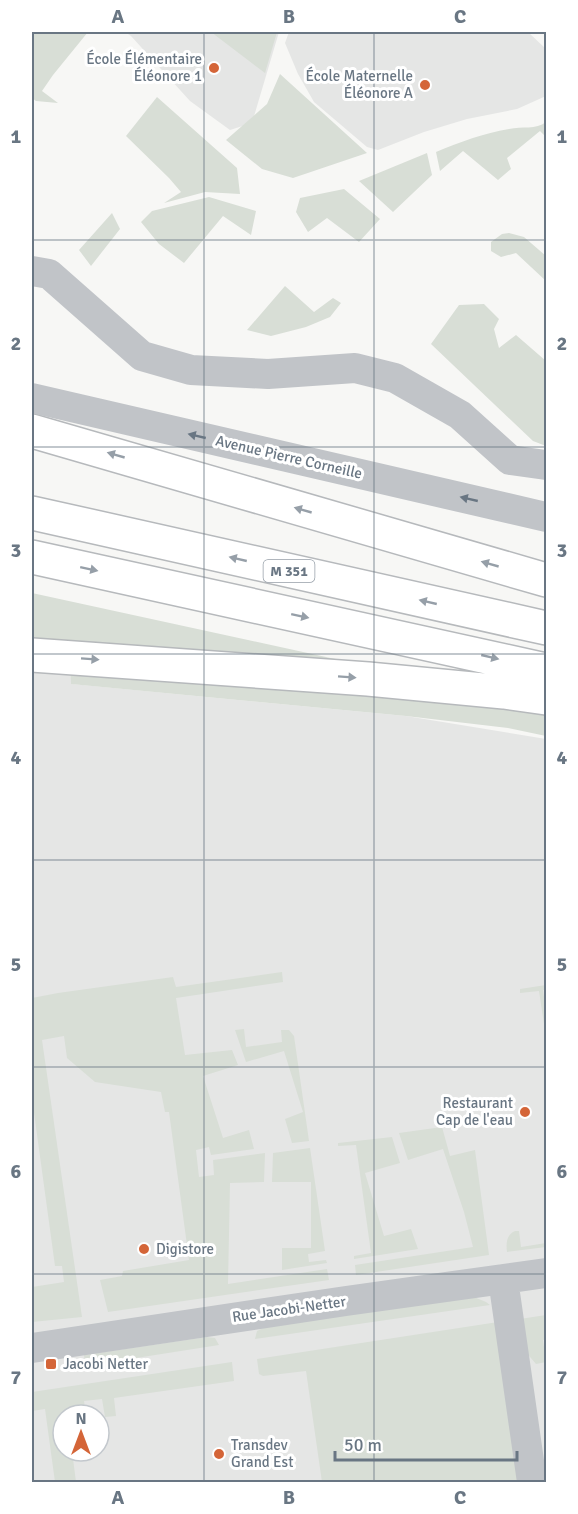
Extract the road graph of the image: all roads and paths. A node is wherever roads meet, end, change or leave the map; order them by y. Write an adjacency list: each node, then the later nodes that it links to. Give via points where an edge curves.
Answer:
1 (32, 272): 4 (street, via 49,274 142,356 191,370 268,374 355,368 395,378 460,415 510,460)
2 (32, 398): 6 (street, Avenue Pierre Corneille, one-way to 2)
3 (32, 431): 8 (highway, one-way to 3)
4 (546, 465)
5 (32, 513): 9 (highway, M 351, one-way to 5)
6 (546, 517)
7 (32, 557): 11 (highway, one-way to 11)
8 (546, 580)
9 (546, 628)
10 (32, 655): 12 (highway, one-way to 12, via 368,679)
11 (546, 670)
12 (546, 698)
13 (546, 1273): 14 (street, Rue Jacobi-Netter)
14 (503, 1279): 15 (street, Rue Jacobi-Netter); 16 (street)
15 (32, 1348)
16 (532, 1482)

